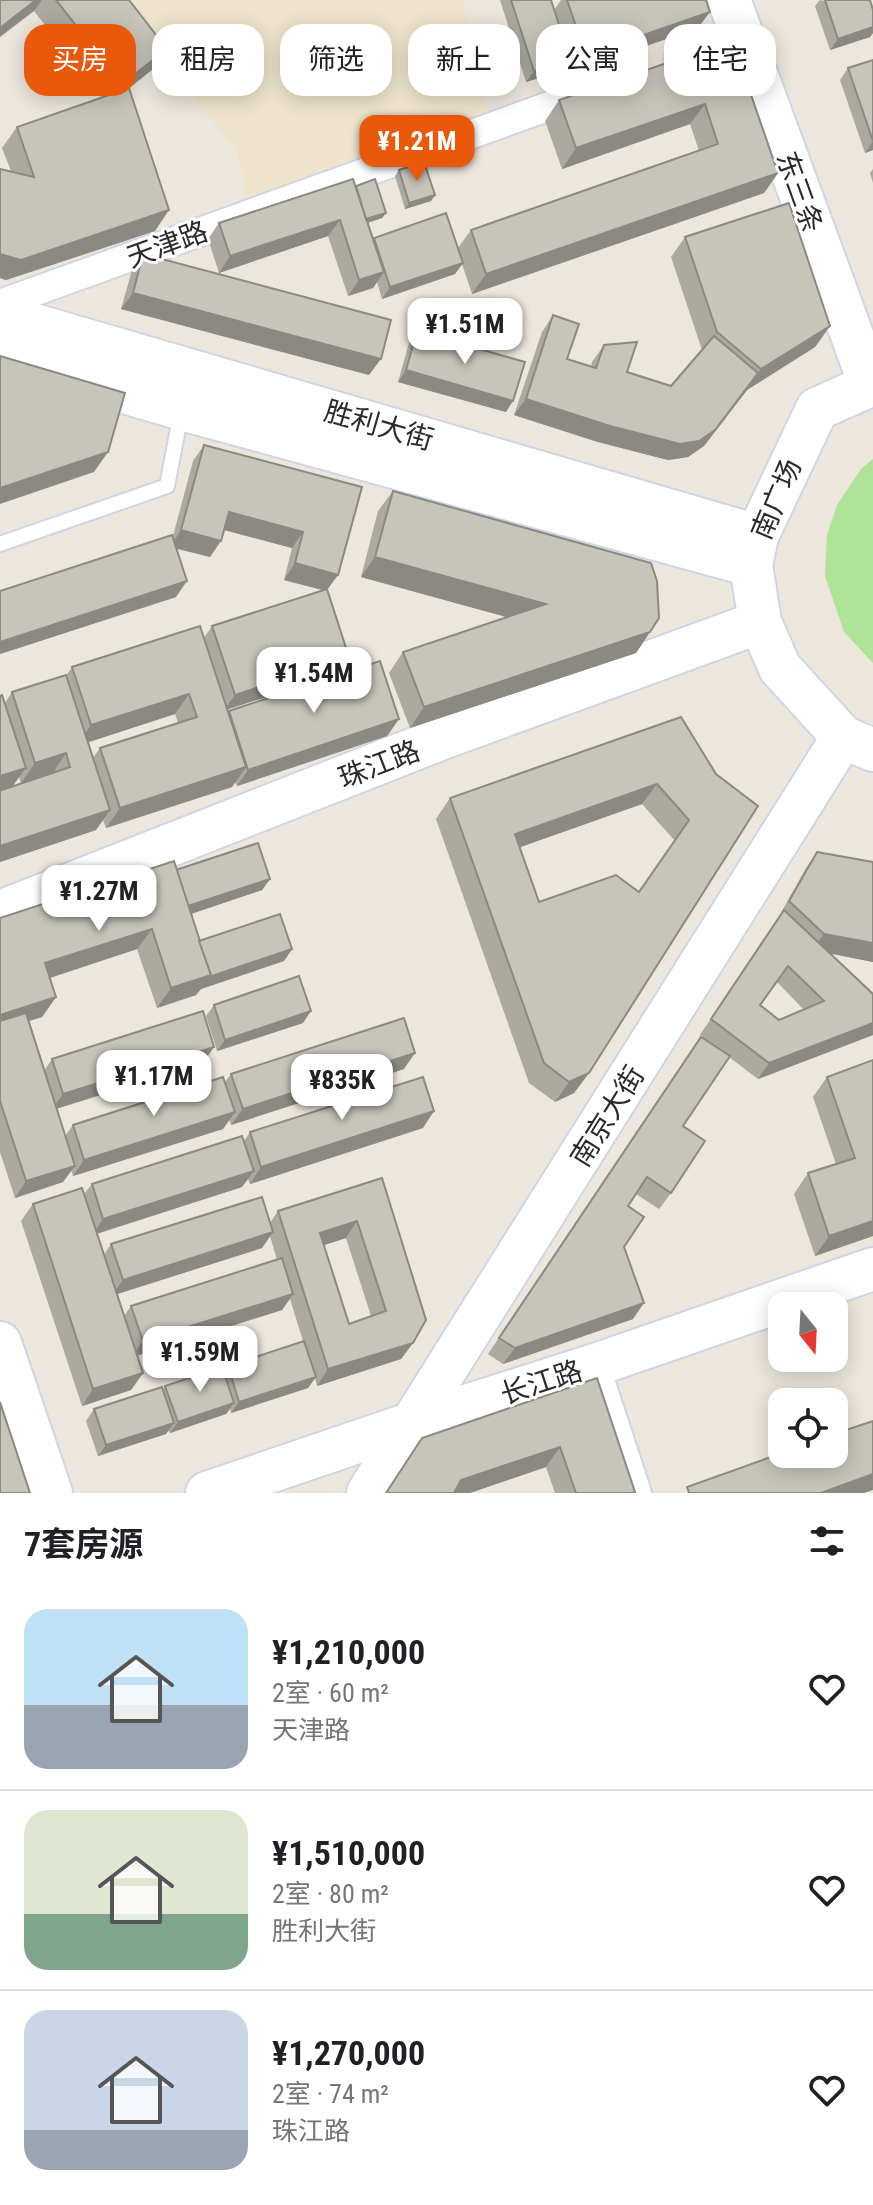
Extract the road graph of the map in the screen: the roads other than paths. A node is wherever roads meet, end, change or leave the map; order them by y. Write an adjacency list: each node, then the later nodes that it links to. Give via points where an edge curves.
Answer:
1 (735, 18): 2 (street); 7 (main road, 东三条)
2 (652, 69)
3 (578, 96): 4 (street, 天津路)
4 (0, 304)
5 (0, 315): 10 (main road, 胜利大街)
6 (0, 355): 8 (main road, 胜利大街)
7 (872, 384): 10 (main road, 南广场, via 817,409)
8 (182, 409): 9 (lane, via 167,486); 10 (main road, 胜利大街)
9 (0, 544)
10 (754, 550): 11 (main road, 南广场)
11 (760, 622): 12 (main road, 南广场, via 780,668); 13 (main road, 珠江路, via 445,737)
12 (858, 744): 17 (main road, 南京大街)
13 (0, 912)
14 (873, 1269): 16 (main road, 长江路)
15 (0, 1343): 18 (main road)
16 (595, 1365): 17 (main road, 长江路); 21 (street)
17 (413, 1423): 19 (main road, 长江路); 20 (main road, 南京大街)
18 (51, 1493)
19 (207, 1493)
20 (368, 1493)
21 (637, 1493)

